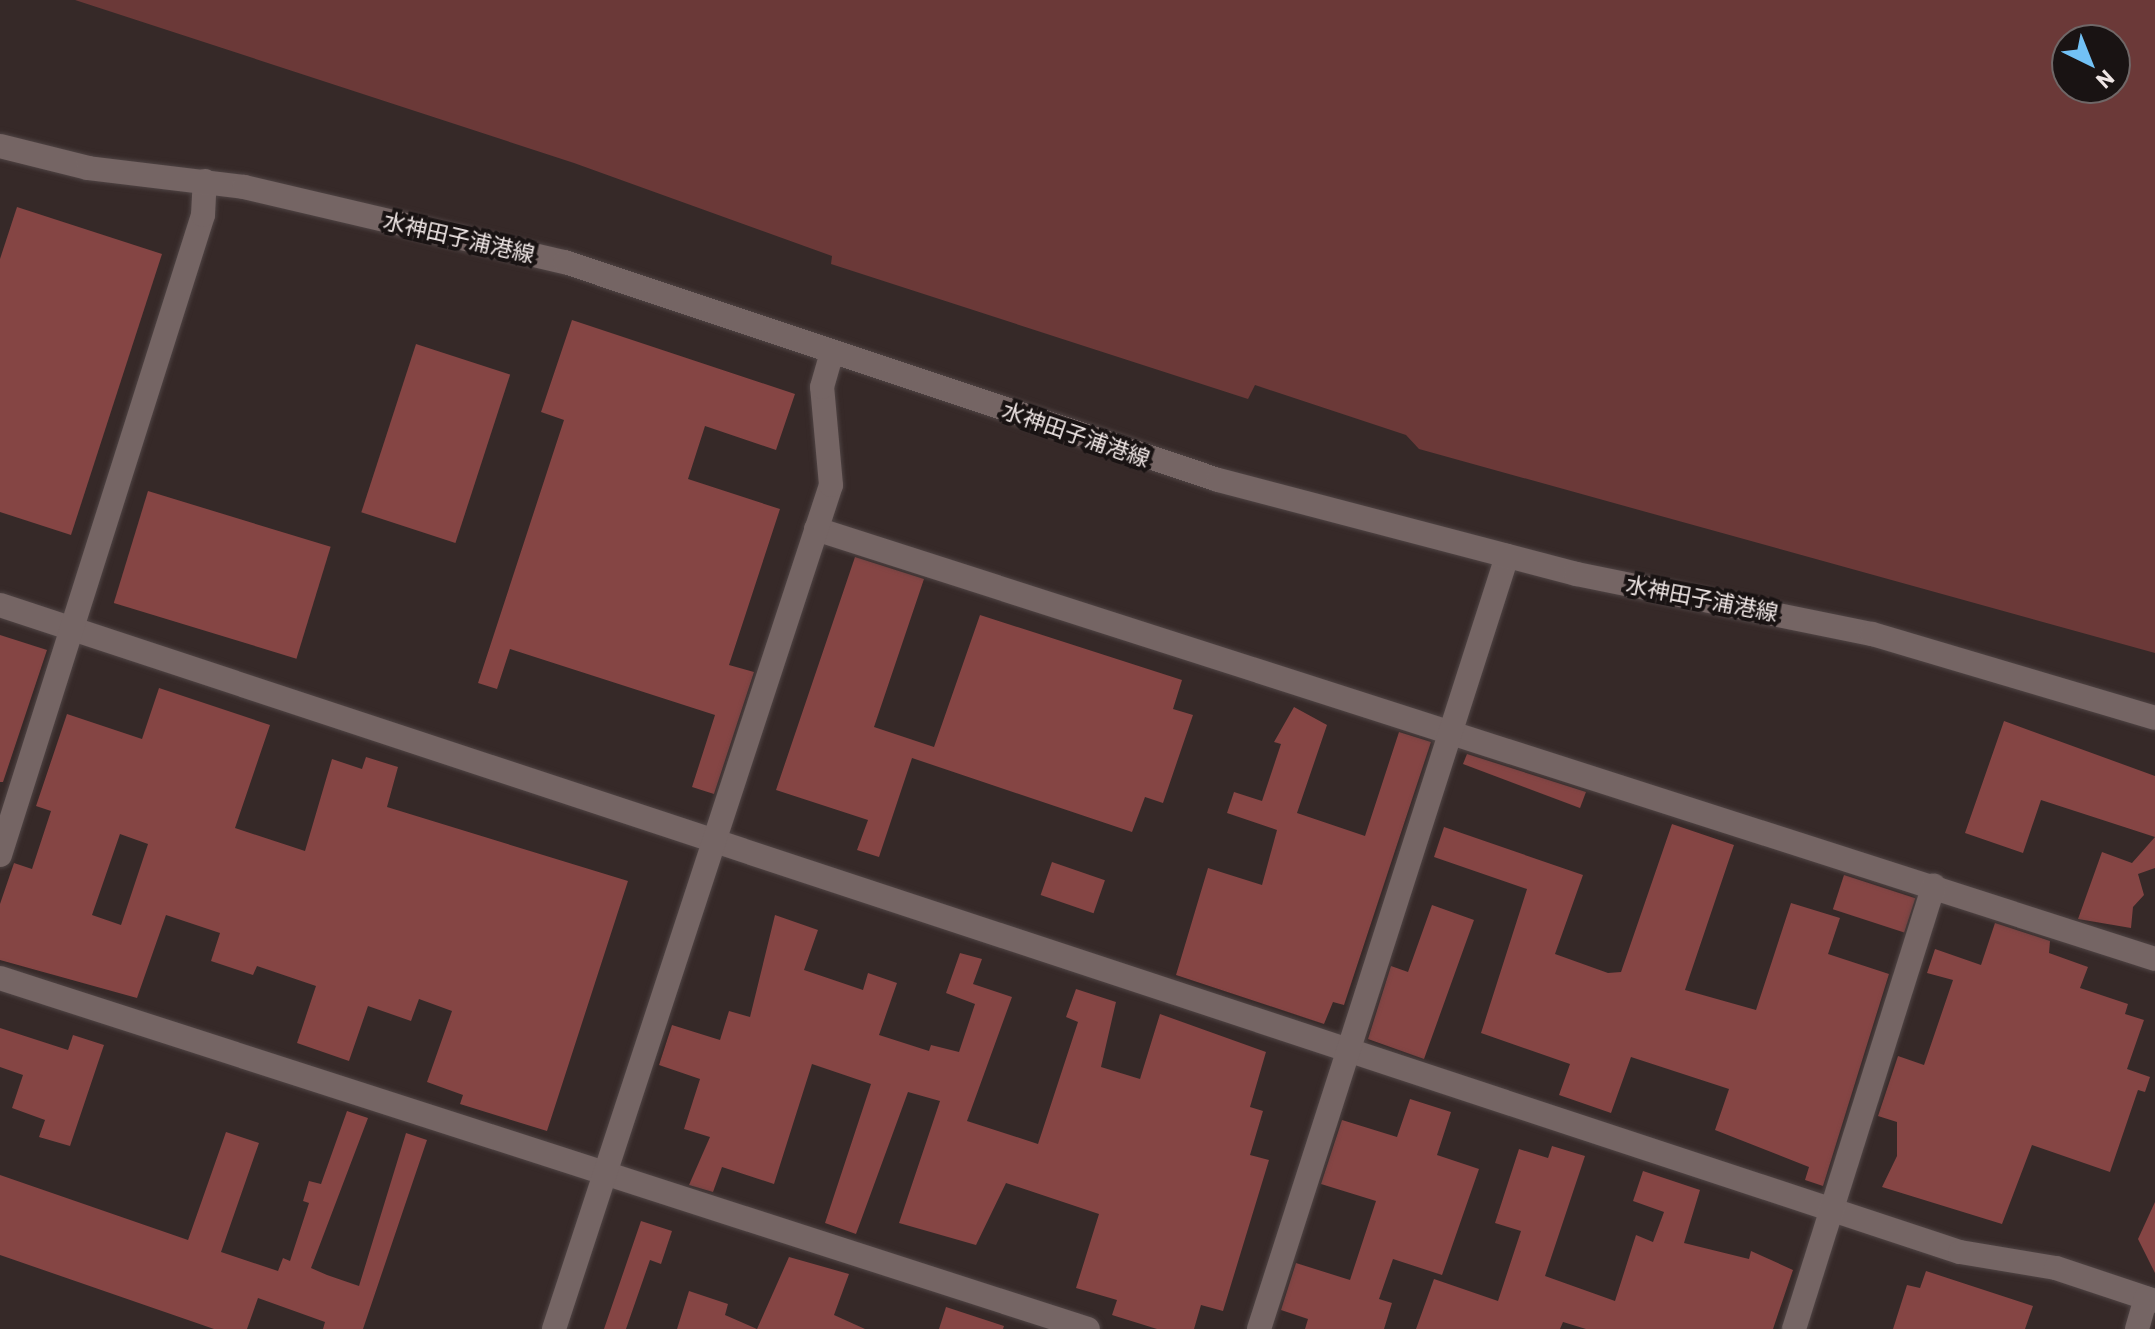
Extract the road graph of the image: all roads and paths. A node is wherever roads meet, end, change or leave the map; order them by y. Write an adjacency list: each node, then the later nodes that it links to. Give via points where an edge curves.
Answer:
1 (0, 146): 2 (street, 水神田子浦港線, via 88,168)
2 (205, 181): 3 (street, 水神田子浦港線, via 565,262); 7 (street, via 203,215)
3 (832, 351): 4 (street, via 822,387 832,472); 5 (street, 水神田子浦港線, via 1163,463)
4 (816, 529): 9 (street); 10 (street)
5 (1507, 556): 8 (street, 水神田子浦港線, via 1818,621); 9 (street)
6 (0, 605): 7 (street)
7 (76, 631): 10 (street); 11 (street)
8 (2155, 718)
9 (1450, 730): 12 (street); 15 (street)
10 (713, 843): 15 (street); 16 (street)
11 (0, 855)
12 (1934, 886): 13 (street); 17 (street)
13 (2155, 959)
14 (0, 978): 16 (street)
15 (1349, 1050): 17 (street); 21 (street)
16 (606, 1173): 19 (street); 20 (street)
17 (1833, 1207): 18 (street, via 1993,1262 2056,1268); 22 (street)
18 (2150, 1300): 23 (street)
19 (554, 1329)
20 (1088, 1329)
21 (1259, 1329)
22 (1794, 1329)
23 (2137, 1329)

